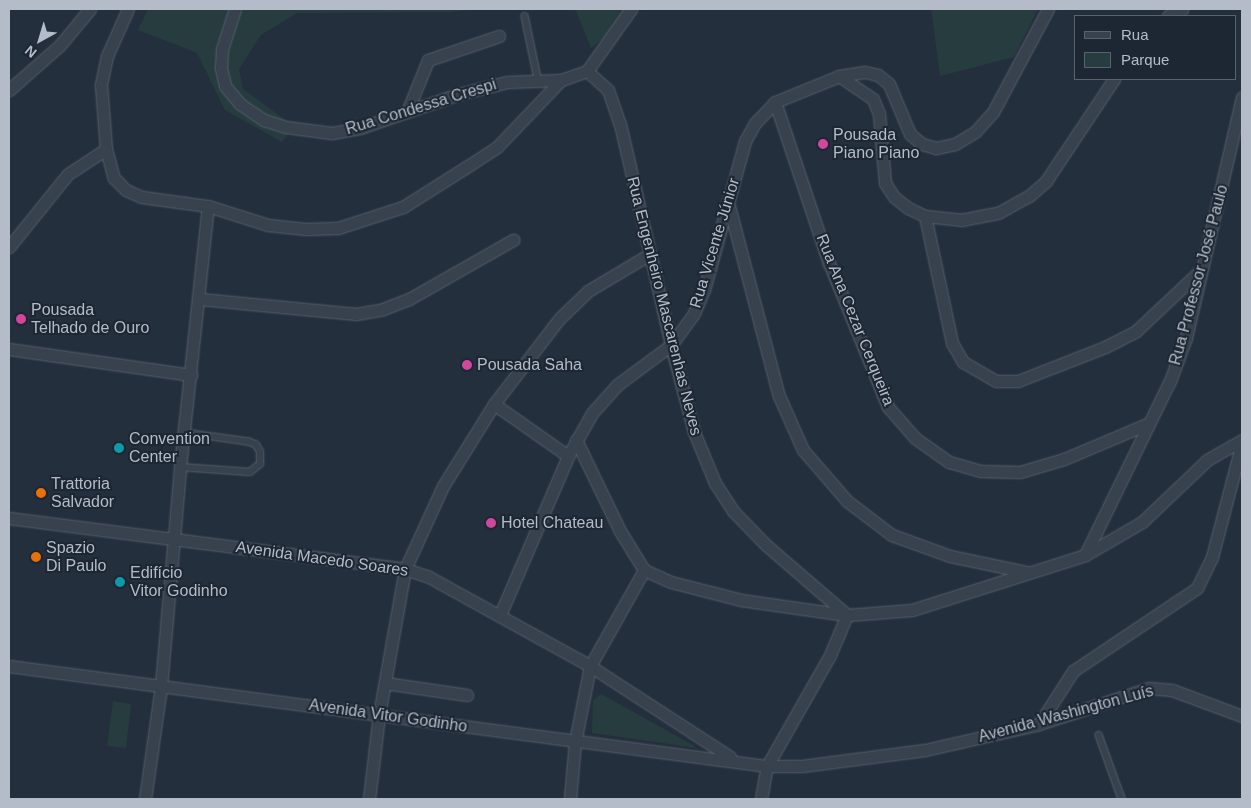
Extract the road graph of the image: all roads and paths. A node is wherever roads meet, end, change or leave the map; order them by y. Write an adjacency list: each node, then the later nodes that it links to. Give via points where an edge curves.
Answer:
1 (90, 9): 15 (street, via 60,45)
2 (128, 9): 19 (street, via 107,56 101,85)
3 (236, 9): 18 (street, Rua Condessa Crespi, via 222,49 221,68 225,86 240,104 264,120 332,133 360,128)
4 (631, 9): 10 (street)
5 (1048, 9): 11 (street, Rua Vicente Júnior, via 992,112 976,132 955,144 936,148 922,144 910,134 902,119 898,100 889,84 878,75 865,72)
6 (1182, 9): 7 (street)
7 (1170, 15)
8 (525, 16): 12 (lane)
9 (499, 36): 18 (street, via 428,60)
10 (587, 70): 13 (street); 25 (street, Rua Engenheiro Mascarenhas Neves, via 608,90 620,124)
11 (839, 76): 17 (street, Rua Vicente Júnior); 22 (street, via 873,99 879,114 885,183 894,197)
12 (538, 80): 13 (street, Rua Condessa Crespi); 18 (street, Rua Condessa Crespi, via 507,82)
13 (561, 80): 20 (street, via 497,147 403,207 368,220 338,228 306,229 268,225)
14 (1113, 80): 22 (street, via 1046,181 1029,196 998,213 961,220)
15 (9, 90)
16 (1242, 97): 26 (street, Rua Professor José Paulo)
17 (774, 102): 21 (street, Rua Vicente Júnior, via 755,123 745,141); 32 (street, Rua Ana Cezar Cerqueira, via 829,264 888,407 915,438 949,462 980,471 1020,472 1064,459)
18 (407, 112)
19 (106, 150): 20 (street, via 114,178 126,190 142,197); 24 (street, via 68,174)
20 (208, 206): 27 (street)
21 (729, 206): 28 (street, Rua Vicente Júnior, via 704,290 694,313); 43 (street, via 779,396 804,450 847,502 892,535 950,556)
22 (925, 216): 26 (street, via 952,343 963,362 996,381 1018,381 1136,331)
23 (513, 240): 27 (street, via 383,309 356,314)
24 (9, 247)
25 (650, 254): 28 (street, Rua Engenheiro Mascarenhas Neves); 31 (street, via 588,291 534,350)
26 (1201, 270): 32 (street, Rua Professor José Paulo, via 1186,338 1170,381)
27 (200, 299): 30 (street)
28 (671, 345): 34 (street, Rua Vicente Júnior, via 618,385 592,413); 45 (street, Rua Engenheiro Mascarenhas Neves, via 694,432 715,482 733,511 766,545)
29 (9, 349): 30 (street)
30 (191, 375): 33 (street)
31 (494, 404): 36 (street); 41 (street, via 443,486)
32 (1147, 424): 40 (street, Rua Professor José Paulo)
33 (184, 433): 37 (street); 37 (lane, via 256,445 260,464 250,472)
34 (576, 440): 36 (street, Rua Vicente Júnior); 42 (street, via 620,531)
35 (1242, 442): 40 (street, via 1207,460 1142,522); 53 (street, via 1212,557 1197,588 1073,671)
36 (568, 456): 44 (street, Rua Vicente Júnior)
37 (180, 466): 39 (street)
38 (9, 518): 39 (street, Avenida Macedo Soares)
39 (175, 539): 41 (street, Avenida Macedo Soares); 49 (street)
40 (1085, 555): 43 (street)
41 (405, 569): 44 (street, Avenida Macedo Soares, via 429,577); 48 (street)
42 (644, 570): 45 (street, via 671,582 741,600); 47 (street)
43 (1028, 572): 45 (street, via 912,610)
44 (500, 615): 47 (street, Avenida Macedo Soares)
45 (847, 615): 59 (street, via 830,655)
46 (9, 666): 49 (street, Avenida Vitor Godinho)
47 (590, 666): 55 (street, Avenida Macedo Soares); 56 (street)
48 (385, 684): 50 (street); 51 (street)
49 (161, 686): 51 (street, Avenida Vitor Godinho); 60 (street)
50 (467, 695)
51 (379, 715): 56 (street, Avenida Vitor Godinho); 61 (street)
52 (1242, 716): 53 (street, Avenida Washington Luís, via 1161,688 1149,688)
53 (1039, 724): 59 (street, Avenida Washington Luís, via 926,750 802,766)
54 (1099, 734): 64 (lane)
55 (700, 740): 57 (street); 58 (street, Avenida Macedo Soares)
56 (575, 742): 57 (street, Avenida Vitor Godinho); 62 (street)
57 (693, 755): 58 (street, Avenida Vitor Godinho)
58 (736, 761): 59 (street, Avenida Vitor Godinho)
59 (766, 766): 63 (street)
60 (145, 799)
61 (369, 799)
62 (570, 799)
63 (761, 799)
64 (1122, 799)

